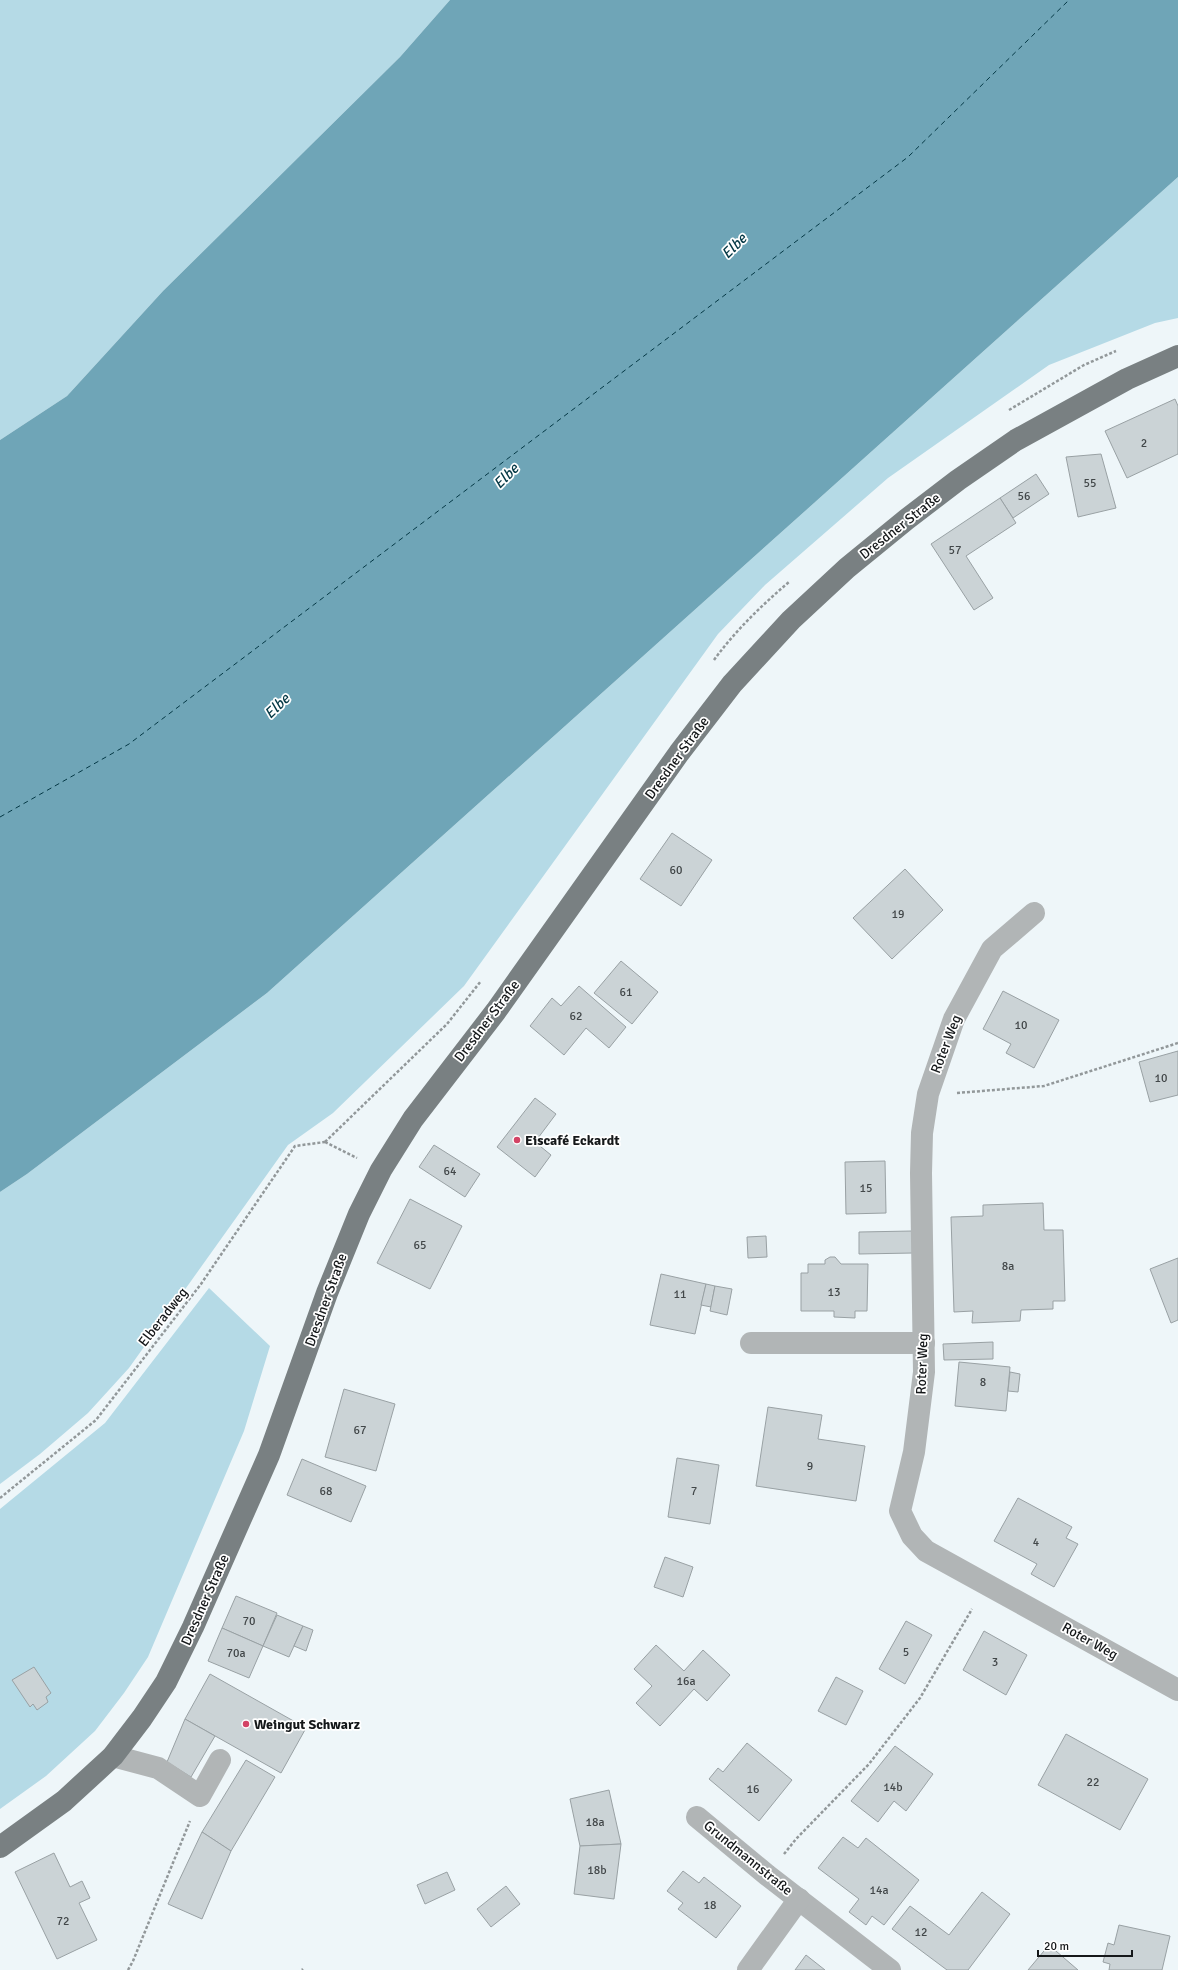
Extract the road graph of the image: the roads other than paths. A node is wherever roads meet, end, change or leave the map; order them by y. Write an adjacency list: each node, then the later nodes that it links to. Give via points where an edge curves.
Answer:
1 (1178, 356): 6 (main road, Dresdner Straße, via 1127,379 1016,440 907,519 847,568 791,620 732,684 679,753 505,999 413,1119 381,1170 358,1214 269,1455 193,1627 166,1682)
2 (1034, 913): 3 (street, Roter Weg, via 992,949 954,1019 928,1094 922,1133 921,1173)
3 (924, 1343): 4 (street); 5 (street, Roter Weg, via 919,1424 900,1511 912,1536 926,1551)
4 (751, 1344)
5 (1178, 1690)
6 (113, 1756): 7 (street, via 158,1768 200,1796); 9 (main road, Dresdner Straße, via 64,1801)
7 (220, 1760)
8 (698, 1817): 10 (street, Grundmannstraße)
9 (0, 1847)
10 (799, 1900): 11 (street, Grundmannstraße); 12 (street, Grundmannstraße)
11 (748, 1970)
12 (890, 1970)

